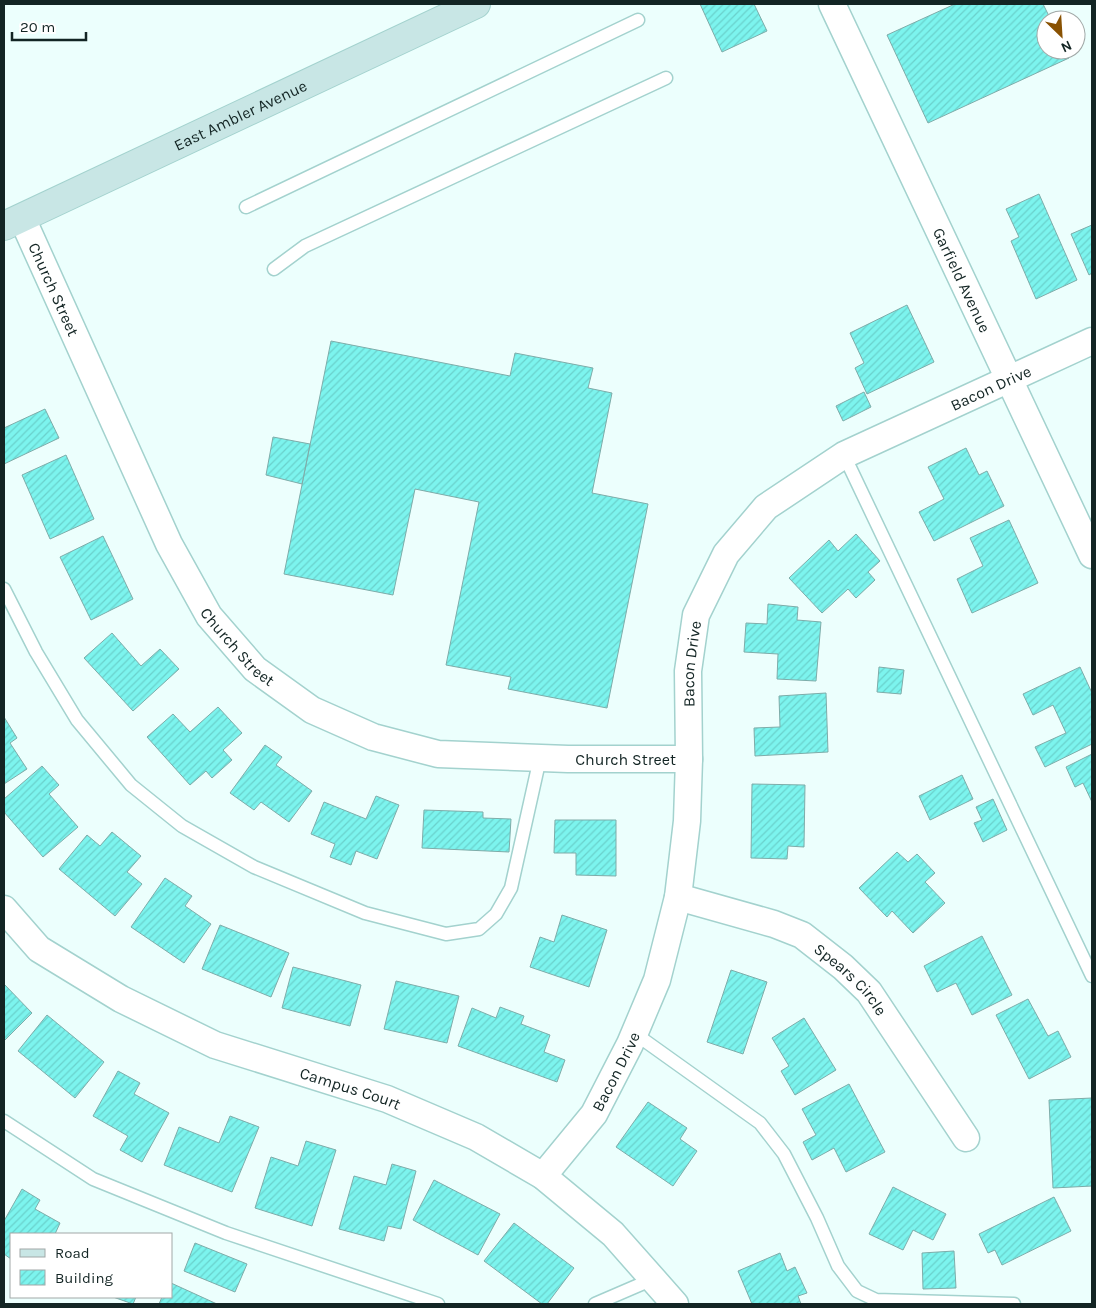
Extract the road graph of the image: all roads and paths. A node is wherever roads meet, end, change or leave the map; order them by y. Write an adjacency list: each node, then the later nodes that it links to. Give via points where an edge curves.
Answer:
1 (476, 4): 6 (main road, East Ambler Avenue)
2 (832, 4): 9 (street, Garfield Avenue)
3 (638, 20): 5 (lane)
4 (666, 78): 7 (lane, via 304,246)
5 (246, 207)
6 (13, 222): 13 (street, Church Street, via 169,544 209,616 254,669 312,710 373,736 438,754)
7 (274, 269)
8 (1092, 340): 9 (street, Bacon Drive)
9 (1008, 379): 10 (street, Bacon Drive); 11 (street, Garfield Avenue)
10 (844, 455): 14 (street, Bacon Drive, via 766,507 726,554 696,615 688,671); 17 (lane)
11 (1092, 556)
12 (4, 589): 13 (lane, via 36,652 77,720 132,785 182,826 254,868 365,913 446,934 479,929 496,914 511,888)
13 (540, 758): 14 (street, Church Street)
14 (690, 759): 15 (street, Bacon Drive)
15 (678, 897): 18 (street, Bacon Drive, via 657,980); 20 (street, Spears Circle, via 802,935 843,967 869,992)
16 (4, 909): 21 (street, Campus Court, via 39,949 121,999 215,1045 387,1100 476,1137)
17 (1092, 976)
18 (634, 1033): 21 (street, Bacon Drive, via 594,1114); 26 (lane, via 760,1124 784,1154 838,1266 857,1291 876,1300)
19 (4, 1121): 23 (lane, via 93,1179 226,1233)
20 (966, 1138)
21 (543, 1176): 22 (street, Campus Court, via 613,1234)
22 (653, 1279): 24 (lane); 25 (street, Campus Court)
23 (438, 1304)
24 (595, 1304)
25 (675, 1304)
26 (1014, 1304)

